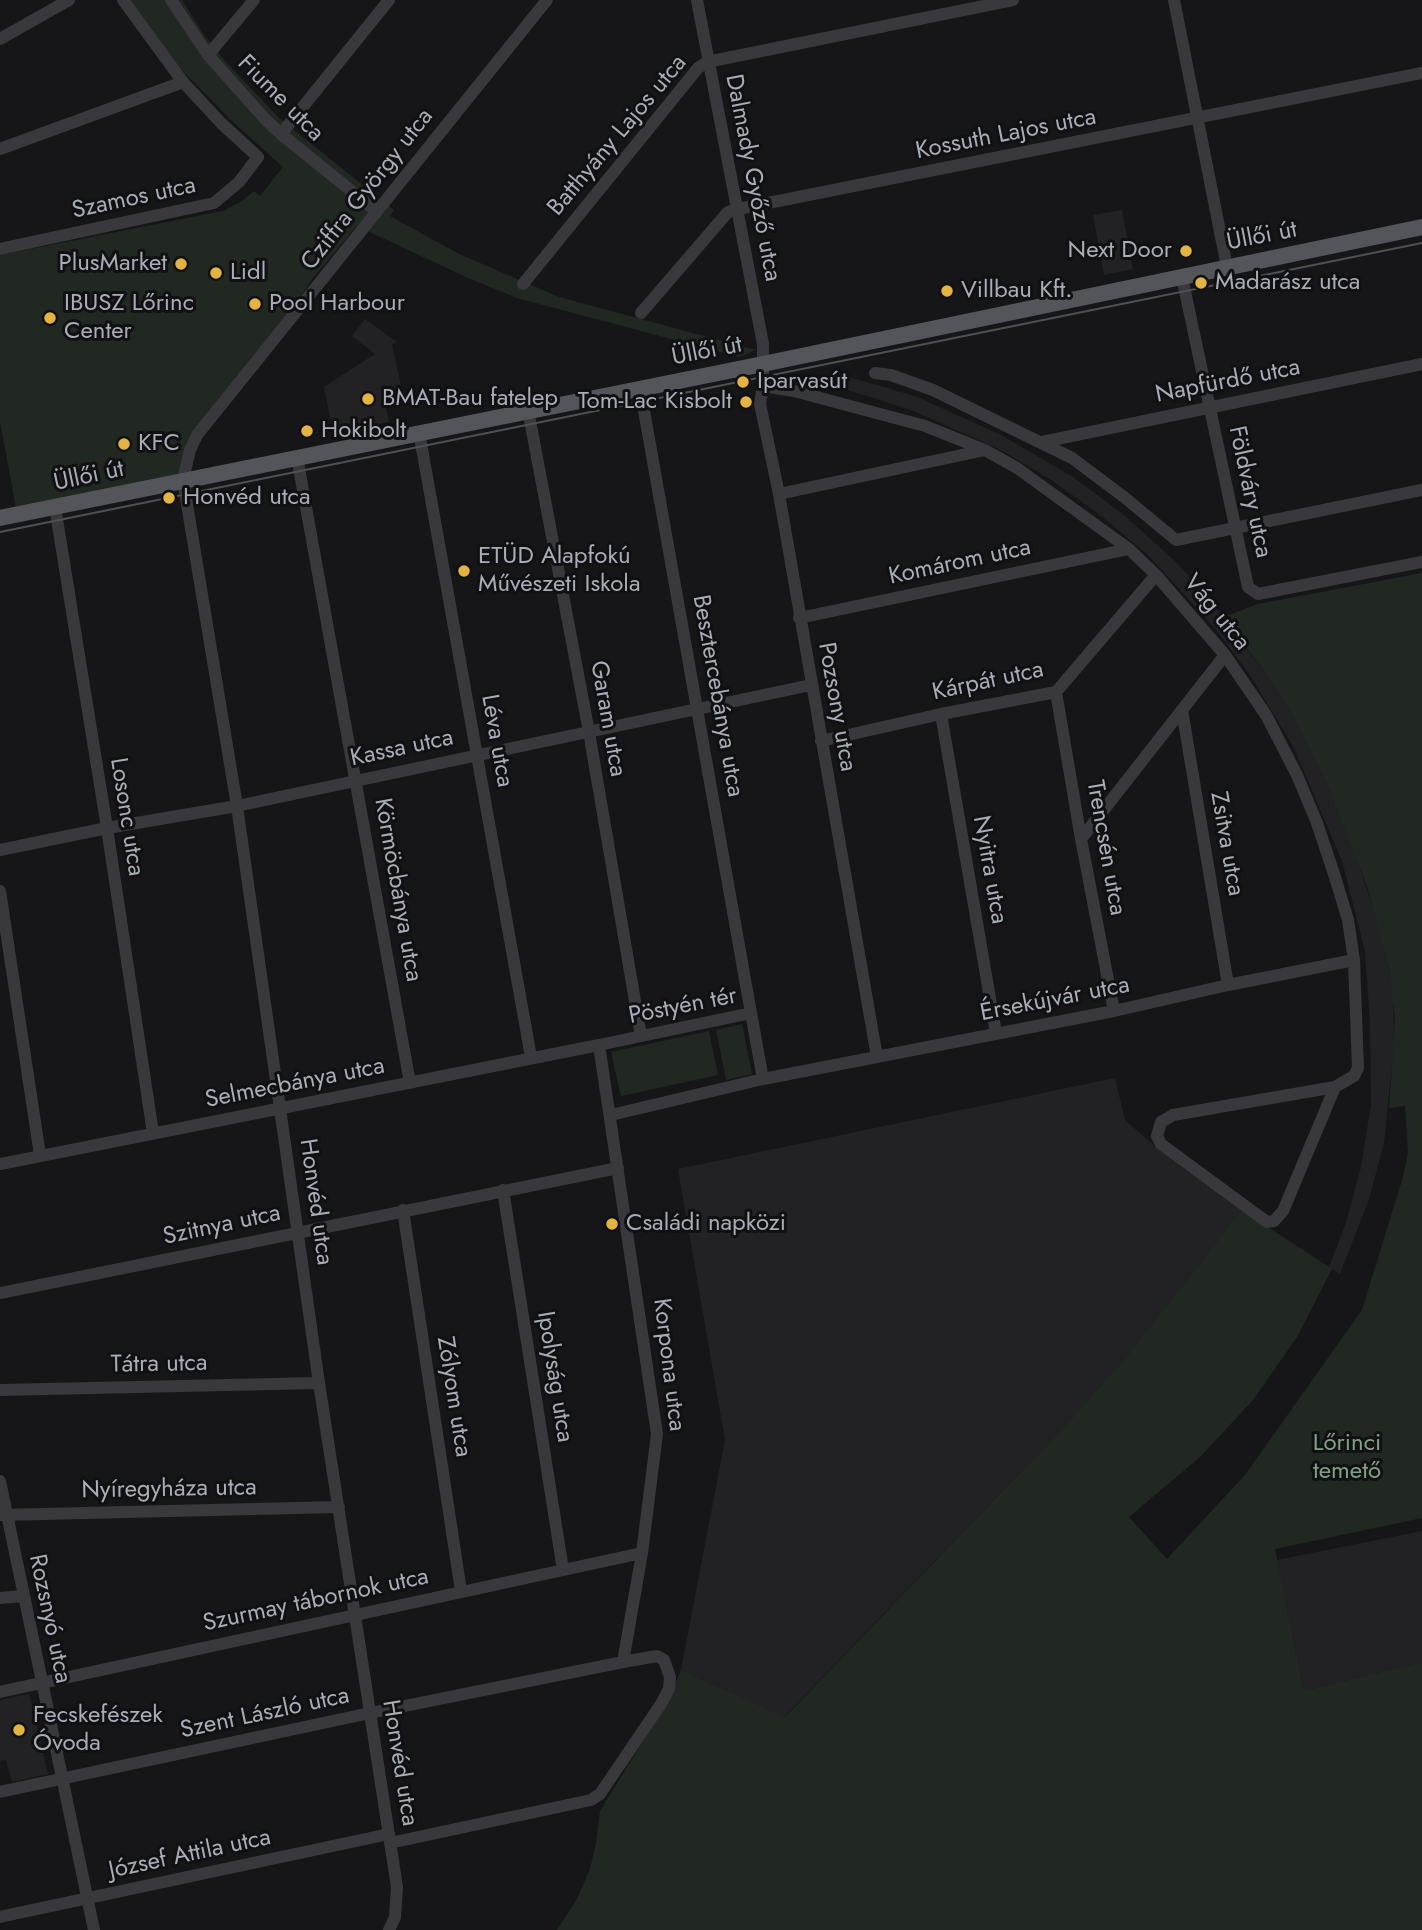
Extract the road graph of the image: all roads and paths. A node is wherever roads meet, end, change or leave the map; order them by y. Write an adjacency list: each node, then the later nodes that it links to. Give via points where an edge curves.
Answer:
1 (69, 0): 10 (street)
2 (123, 0): 14 (street)
3 (171, 0): 11 (street, Fiume utca)
4 (254, 0): 11 (street)
5 (390, 0): 16 (street)
6 (547, 0): 19 (street, Cziffra György utca)
7 (697, 0): 12 (street, Dalmady Győző utca)
8 (1013, 0): 12 (street, Batthyány Lajos utca)
9 (1174, 0): 15 (street)
10 (0, 39)
11 (208, 55): 16 (street, Fiume utca)
12 (708, 62): 18 (street, Dalmady Győző utca); 24 (street, Batthyány Lajos utca, via 698,68)
13 (1422, 73): 15 (street, Kossuth Lajos utca)
14 (183, 82): 17 (street); 21 (street, Szamos utca, via 258,157 239,182 214,203)
15 (1197, 119): 18 (street, Kossuth Lajos utca); 22 (street)
16 (281, 134): 19 (street, Fiume utca)
17 (0, 149)
18 (738, 209): 25 (street, Kossuth Lajos utca, via 728,212); 26 (street, Dalmady Győző utca, via 763,344)
19 (376, 211): 37 (street, Cziffra György utca, via 197,435)
20 (1422, 227): 22 (main road, Üllői út)
21 (0, 249)
22 (1227, 267): 23 (main road, Üllői út)
23 (1182, 277): 26 (main road, Üllői út); 31 (street, Földváry utca)
24 (523, 284)
25 (641, 313)
26 (762, 364): 29 (street, Pozsony utca); 30 (main road, Üllői út)
27 (1422, 364): 31 (street, Napfürdő utca)
28 (875, 373): 34 (street, via 891,374 933,390)
29 (763, 386): 35 (street, Vág utca, via 925,426); 39 (street, Pozsony utca, via 760,404)
30 (640, 388): 32 (main road, Üllői út); 50 (street, Besztercebánya utca)
31 (1210, 406): 34 (street, Napfürdő utca); 42 (street, Földváry utca)
32 (528, 410): 33 (main road, Üllői út); 53 (street, Garam utca)
33 (419, 432): 36 (main road, Üllői út); 55 (street, Léva utca)
34 (1042, 442): 42 (street, via 1072,458 1176,540)
35 (985, 450): 39 (street); 43 (street, Vág utca)
36 (297, 457): 37 (main road, Üllői út); 56 (street, Körmöcbánya utca)
37 (184, 480): 40 (main road, Üllői út); 57 (street, Honvéd utca)
38 (1422, 490): 42 (street)
39 (779, 494): 46 (street, Pozsony utca)
40 (55, 507): 41 (main road, Üllői út); 58 (street, Losonc utca)
41 (0, 518)
42 (1234, 529): 44 (street, Földváry utca, via 1248,587 1258,594)
43 (1129, 549): 45 (street, Vág utca); 46 (street, Komárom utca)
44 (1422, 562)
45 (1156, 575): 47 (street, Vág utca); 49 (street, Kárpát utca)
46 (799, 618): 48 (street, Pozsony utca)
47 (1225, 655): 51 (street); 62 (street, Vág utca, via 1266,715 1297,775 1348,920)
48 (811, 685): 50 (street, Kassa utca); 54 (street, Pozsony utca)
49 (1056, 692): 52 (street, Kárpát utca); 59 (street, Trencsén utca)
50 (699, 710): 53 (street, Kassa utca); 65 (street, Besztercebánya utca)
51 (1182, 710): 59 (street); 63 (street, Zsitva utca)
52 (941, 714): 54 (street, Kárpát utca); 66 (street, Nyitra utca)
53 (589, 732): 55 (street, Kassa utca); 67 (street, Garam utca)
54 (821, 741): 70 (street, Pozsony utca)
55 (477, 755): 56 (street, Kassa utca); 69 (street, Léva utca)
56 (355, 780): 57 (street, Kassa utca); 72 (street, Körmöcbánya utca)
57 (237, 806): 58 (street, Kassa utca); 74 (street, Honvéd utca)
58 (107, 828): 60 (street, Kassa utca); 76 (street, Losonc utca)
59 (1081, 839): 64 (street, Trencsén utca)
60 (0, 850)
61 (0, 891): 77 (street)
62 (1354, 960): 63 (street, Érsekújvár utca); 73 (street, Vág utca, via 1358,1068 1354,1076)
63 (1228, 985): 64 (street, Érsekújvár utca)
64 (1114, 1011): 66 (street, Érsekújvár utca)
65 (751, 1013): 67 (street, Pöstyén tér); 71 (street, Pöstyén tér)
66 (996, 1033): 70 (street, Érsekújvár utca)
67 (641, 1036): 68 (street, Pöstyén tér)
68 (598, 1045): 69 (street, Selmecbánya utca); 75 (street, Pöstyén tér)
69 (531, 1057): 72 (street, Selmecbánya utca)
70 (877, 1057): 71 (street, Érsekújvár utca)
71 (763, 1079): 75 (street)
72 (410, 1083): 74 (street, Selmecbánya utca)
73 (1335, 1087): 73 (street, via 1173,1115 1161,1122 1157,1136 1268,1222 1273,1221 1283,1211)
74 (280, 1108): 76 (street, Selmecbánya utca); 82 (street, Honvéd utca)
75 (611, 1115): 79 (street, Korpona utca)
76 (153, 1133): 77 (street, Selmecbánya utca)
77 (40, 1155): 78 (street, Selmecbánya utca)
78 (0, 1164)
79 (618, 1168): 80 (street, Szitnya utca); 89 (street, Korpona utca, via 656,1416 657,1448)
80 (503, 1190): 81 (street, Szitnya utca); 90 (street, Ipolyság utca)
81 (403, 1210): 82 (street, Szitnya utca); 91 (street, Zólyom utca)
82 (298, 1232): 83 (street, Szitnya utca); 84 (street, Honvéd utca)
83 (0, 1293)
84 (319, 1383): 85 (street, Tátra utca); 87 (street, Honvéd utca)
85 (0, 1390)
86 (0, 1481): 88 (street, Rozsnyó utca)
87 (339, 1507): 88 (street, Nyíregyháza utca); 94 (street, Honvéd utca)
88 (3, 1515): 92 (street, Rozsnyó utca)
89 (642, 1553): 90 (street, Szurmay tábornok utca); 95 (street, Korpona utca)
90 (563, 1570): 91 (street, Szurmay tábornok utca)
91 (461, 1591): 94 (street, Szurmay tábornok utca)
92 (22, 1596): 93 (street); 96 (street, Rozsnyó utca)
93 (0, 1598)
94 (354, 1614): 96 (street, Szurmay tábornok utca); 98 (street, Honvéd utca)
95 (622, 1662): 98 (street, Szent László utca); 101 (street, József Attila utca, via 657,1656 664,1660 670,1677 661,1704 600,1794 577,1804)
96 (42, 1684): 97 (street, Szurmay tábornok utca); 99 (street, Rozsnyó utca)
97 (0, 1692)
98 (370, 1713): 99 (street, Szent László utca); 101 (street, Honvéd utca)
99 (62, 1778): 100 (street, Szent László utca); 102 (street, Rozsnyó utca)
100 (0, 1792)
101 (389, 1839): 102 (street, József Attila utca); 105 (street, Honvéd utca, via 397,1900)
102 (87, 1898): 103 (street, József Attila utca); 104 (street, Rozsnyó utca)
103 (0, 1917)
104 (94, 1930)
105 (389, 1930)

